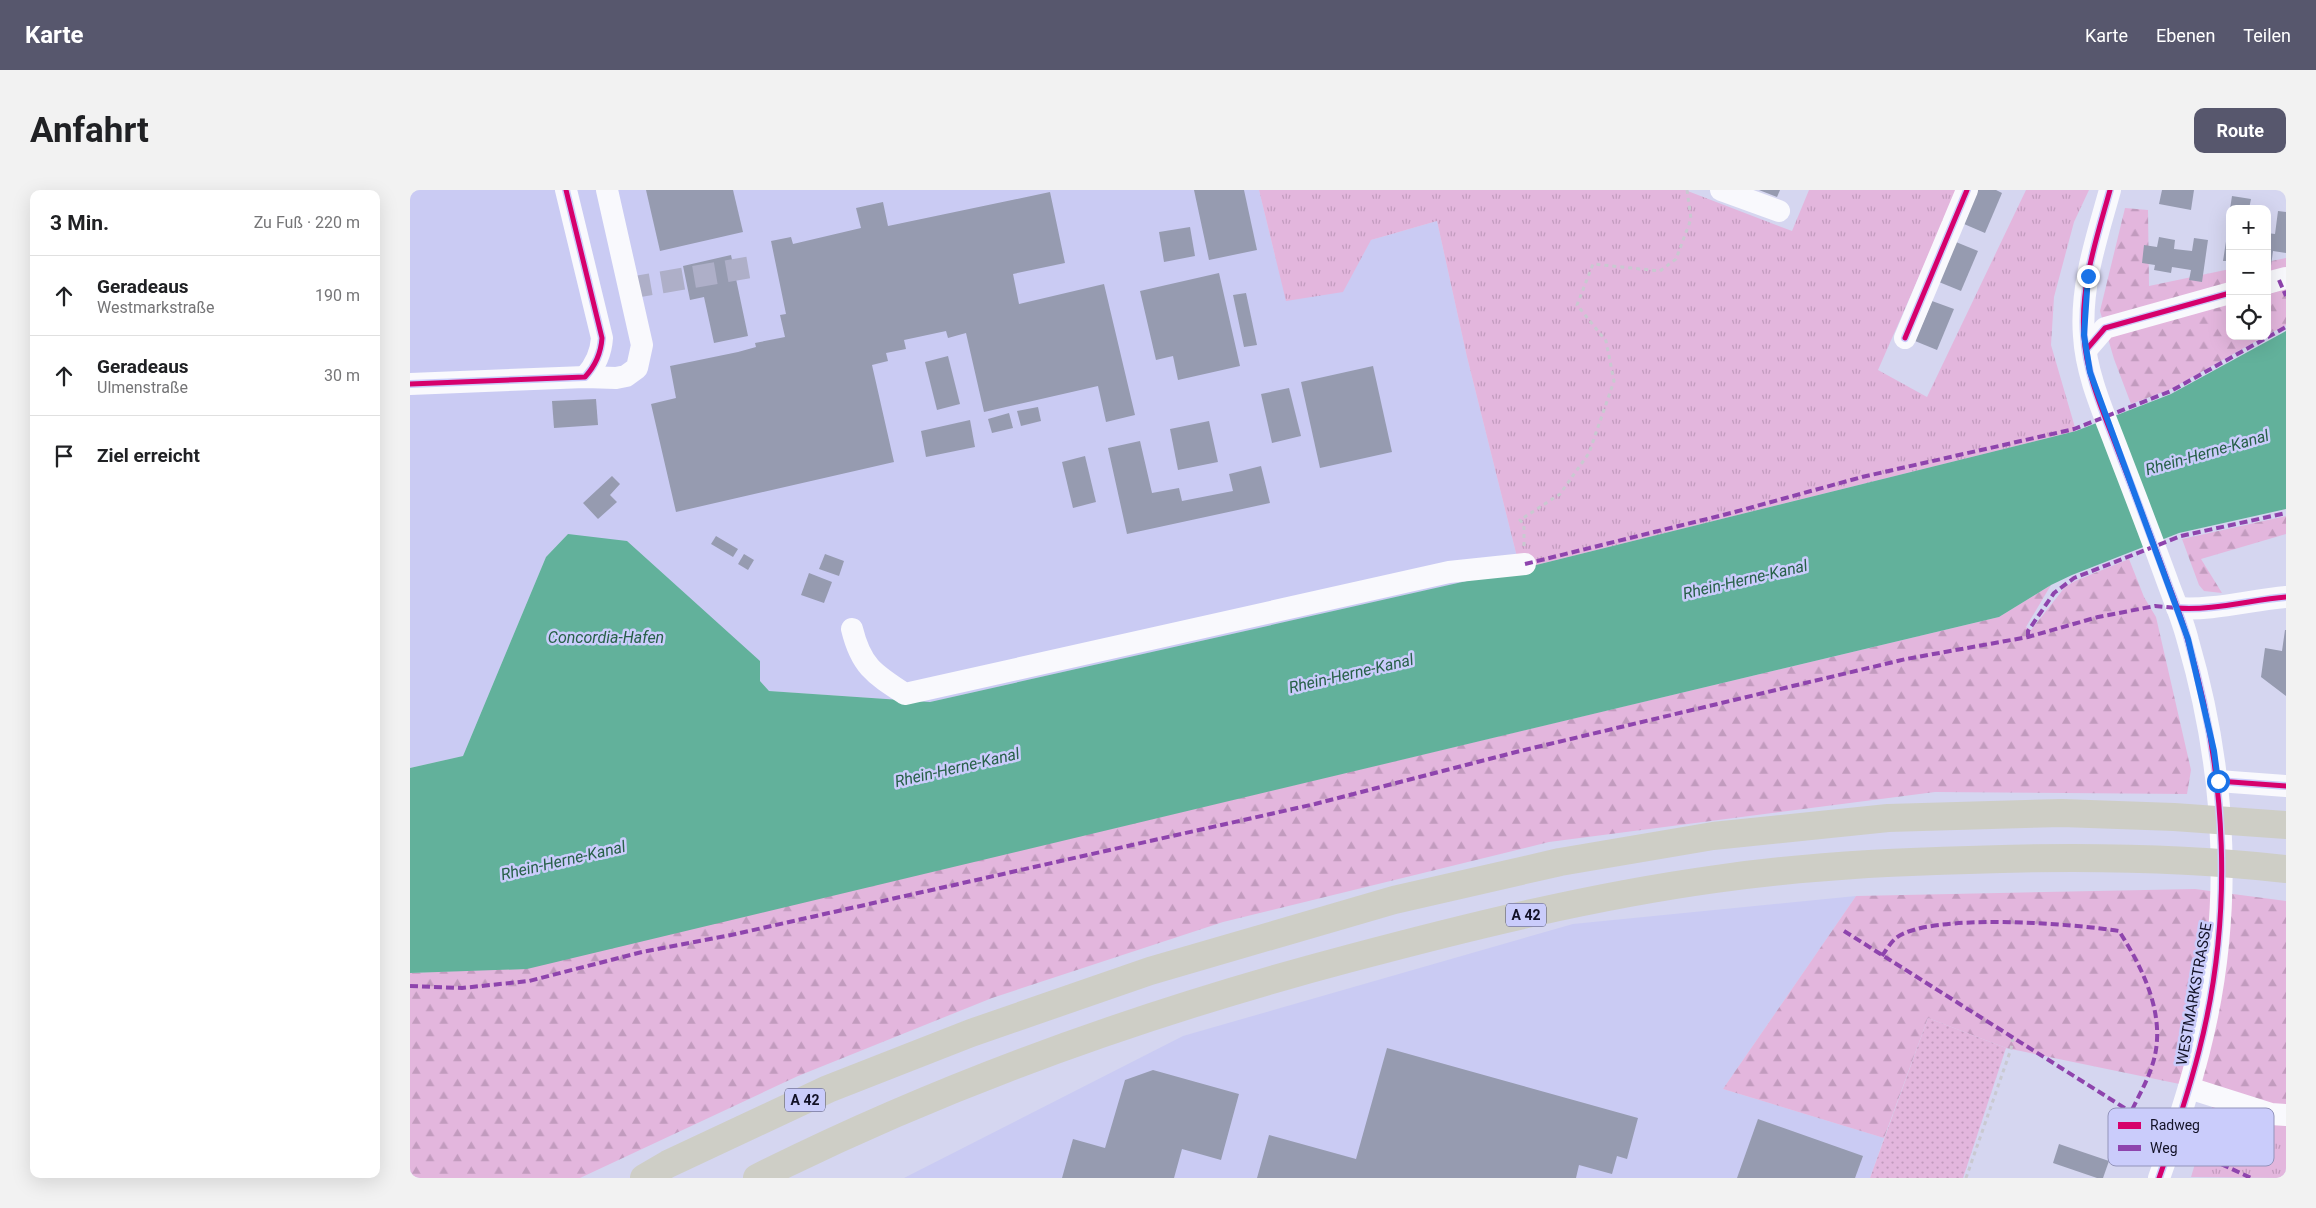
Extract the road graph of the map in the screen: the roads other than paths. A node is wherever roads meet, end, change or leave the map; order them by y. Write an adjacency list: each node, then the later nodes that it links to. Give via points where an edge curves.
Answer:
1 (566, 190): 12 (street, via 602,338 597,360)
2 (607, 190): 12 (street, via 642,345 637,368 626,376)
3 (1721, 190): 6 (street)
4 (1967, 190): 10 (street)
5 (2110, 190): 11 (street, WESTMARKSTRASSE, via 2088,276 2084,319)
6 (1779, 211)
7 (2286, 278): 8 (street)
8 (2271, 282)
9 (2226, 295): 11 (street, via 2105,328)
10 (1905, 338)
11 (2086, 350): 16 (street, WESTMARKSTRASSE, via 2103,411)
12 (586, 377): 13 (street)
13 (410, 384)
14 (1525, 564): 17 (street, via 1449,572 905,694 878,676 857,651)
15 (2286, 597): 16 (street, via 2196,609)
16 (2177, 608): 19 (street, WESTMARKSTRASSE, via 2204,704)
17 (852, 629)
18 (2286, 786): 19 (street)
19 (2218, 789): 22 (street, WESTMARKSTRASSE, via 2221,916 2207,1011)
20 (2286, 825): 26 (highway, A 42, via 2062,813 1888,818 1713,836 1560,862 1394,900 1150,971 828,1089)
21 (2286, 869): 27 (highway, A 42, via 2169,860 2057,857 1886,862 1717,879 1568,904 1408,943 1178,1007 908,1107)
22 (2189, 1088): 23 (street, WESTMARKSTRASSE); 24 (street)
23 (2182, 1108)
24 (2252, 1108)
25 (2163, 1166): 28 (street, WESTMARKSTRASSE)
26 (644, 1178)
27 (757, 1178)
28 (2159, 1178)

